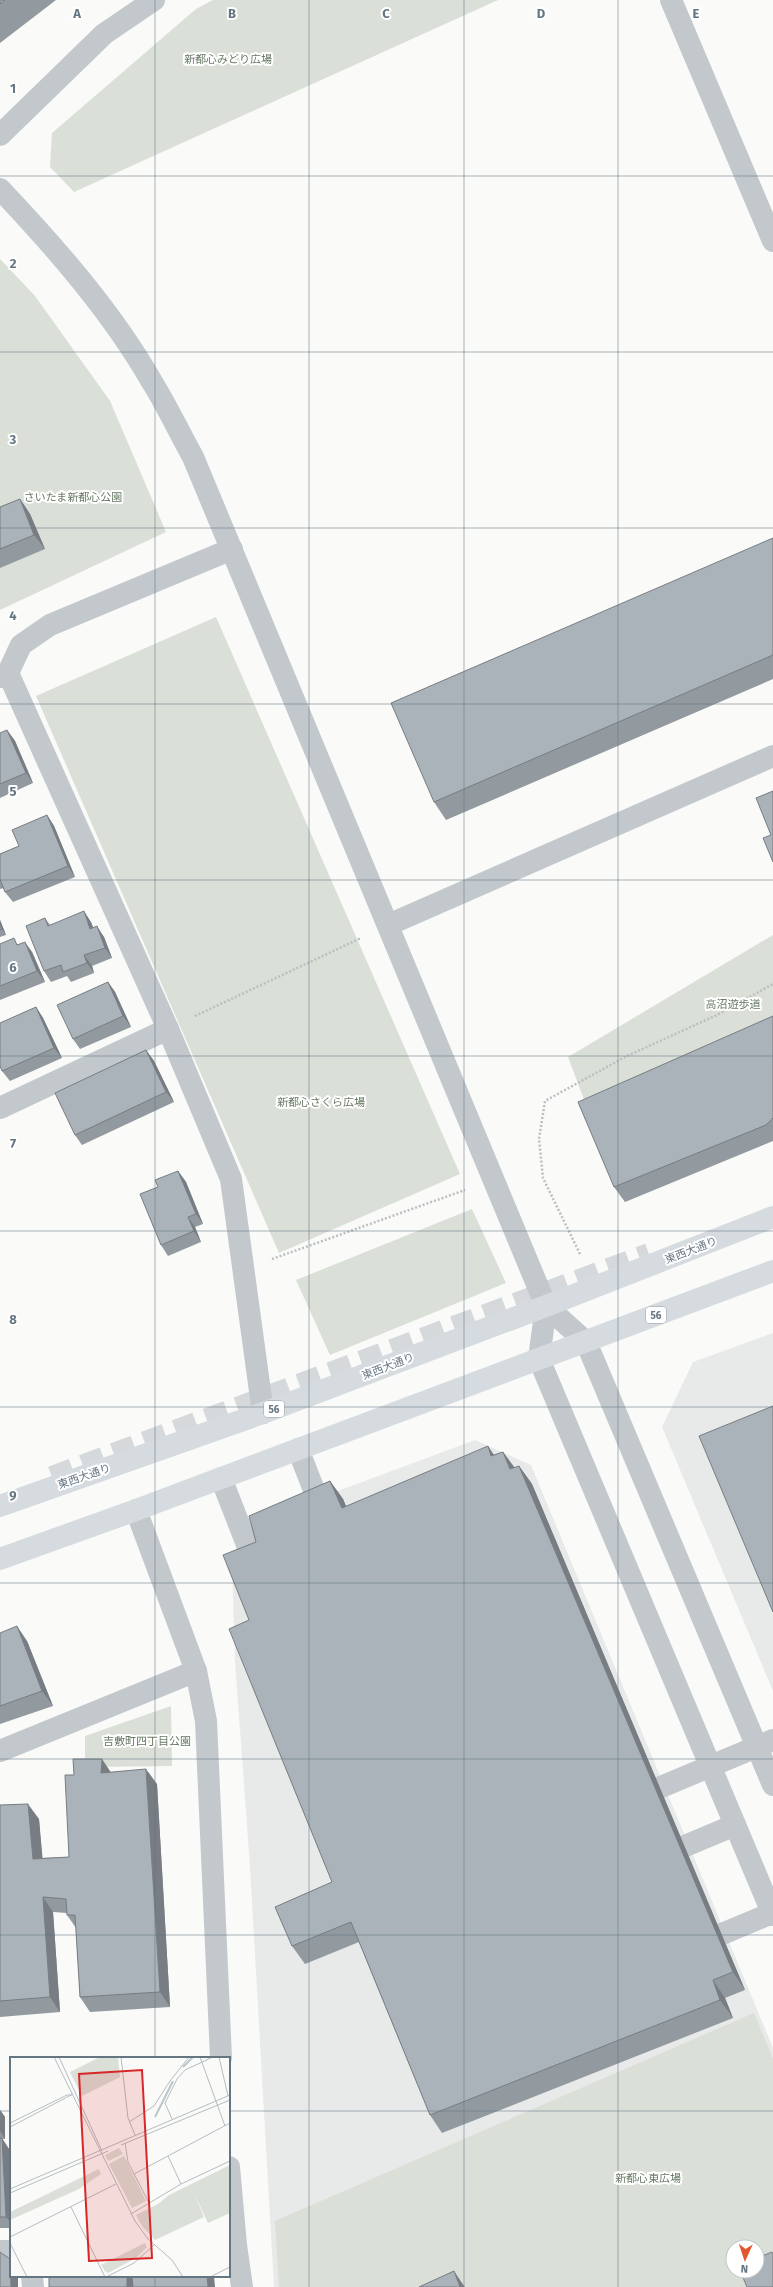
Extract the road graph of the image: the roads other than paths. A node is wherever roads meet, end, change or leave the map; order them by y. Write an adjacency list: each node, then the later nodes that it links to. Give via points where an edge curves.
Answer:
1 (154, 0): 3 (street, via 104,34)
2 (671, 0): 5 (street)
3 (0, 135)
4 (0, 189): 6 (street, via 37,228 98,302 152,381 193,457)
5 (773, 242)
6 (232, 549): 7 (street, via 50,625 21,645); 9 (street)
7 (4, 675): 10 (street)
8 (773, 756): 9 (street)
9 (388, 925): 14 (street)
10 (168, 1029): 11 (street); 17 (street, via 232,1179)
11 (0, 1108)
12 (773, 1217): 14 (main road, 東西大通り / 56)
13 (773, 1271): 15 (main road, 56)
14 (546, 1306): 15 (street); 16 (street); 17 (main road, 東西大通り / 56)
15 (586, 1342): 16 (main road, 56); 28 (street)
16 (539, 1359): 18 (main road, 56); 30 (street)
17 (263, 1413): 20 (main road, 東西大通り / 56)
18 (298, 1449): 19 (main road, 56); 21 (street)
19 (221, 1478): 22 (main road, 56); 24 (street)
20 (0, 1506)
21 (321, 1508)
22 (136, 1510): 23 (main road, 56); 25 (street)
23 (0, 1559)
24 (255, 1565)
25 (196, 1671): 27 (street); 34 (street, via 206,1721)
26 (773, 1740): 29 (street)
27 (0, 1751)
28 (773, 1785)
29 (660, 1787)
30 (735, 1825): 31 (street); 32 (street)
31 (686, 1846)
32 (772, 1914): 33 (street)
33 (722, 1934)
34 (221, 2057)
35 (230, 2193): 36 (street)
36 (232, 2245): 39 (street)
37 (32, 2277): 38 (street)
38 (33, 2287)
39 (242, 2287)

